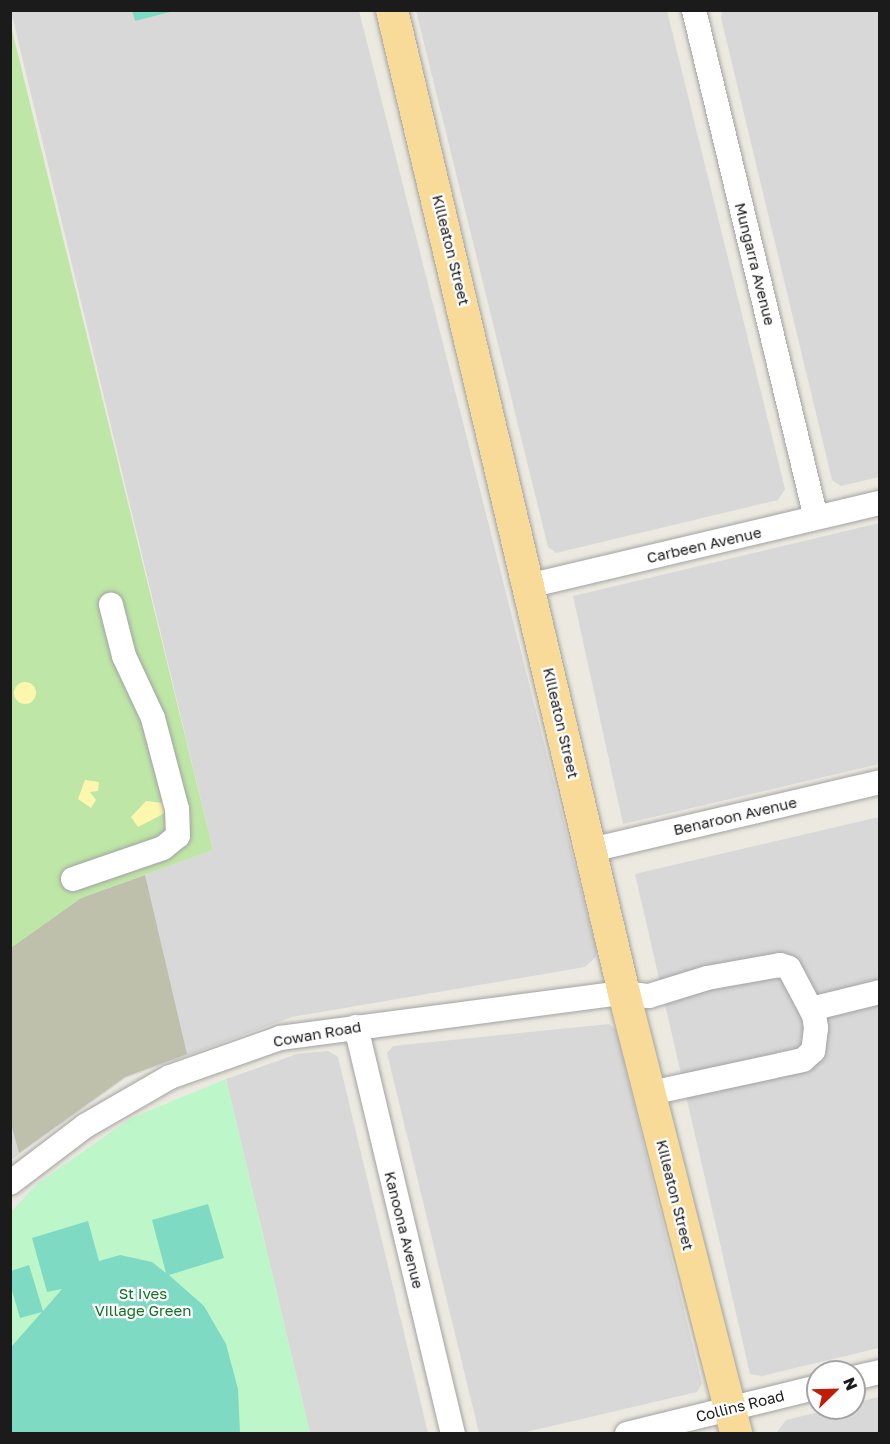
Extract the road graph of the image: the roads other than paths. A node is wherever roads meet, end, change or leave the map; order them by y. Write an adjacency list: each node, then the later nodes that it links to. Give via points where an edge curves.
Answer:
1 (392, 10): 5 (main road, Killeaton Street)
2 (694, 10): 4 (street, Mungarra Avenue)
3 (879, 503): 4 (street, Carbeen Avenue)
4 (816, 518): 5 (street, Carbeen Avenue)
5 (528, 586): 8 (main road, Killeaton Street)
6 (111, 604): 9 (street, via 124,656 153,718 177,809 178,836 163,848)
7 (879, 782): 8 (street, Benaroon Avenue)
8 (591, 850): 10 (main road, Killeaton Street)
9 (73, 879)
10 (615, 954): 12 (main road, Killeaton Street); 13 (street, via 598,983)
11 (879, 992): 14 (street)
12 (624, 993): 13 (street, Cowan Road); 14 (street, Cowan Road, via 649,996 707,978 785,966 795,976); 16 (main road, Killeaton Street)
13 (579, 999): 15 (street, Cowan Road)
14 (811, 1009): 16 (street, via 815,1039 813,1051 803,1060)
15 (356, 1027): 17 (street, Cowan Road, via 280,1038 170,1077 85,1126); 20 (street, Kanoona Avenue)
16 (650, 1093): 19 (main road, Killeaton Street)
17 (10, 1183)
18 (806, 1392): 19 (street, Collins Road)
19 (733, 1421): 21 (street, Collins Road)
20 (453, 1434)
21 (627, 1434)

